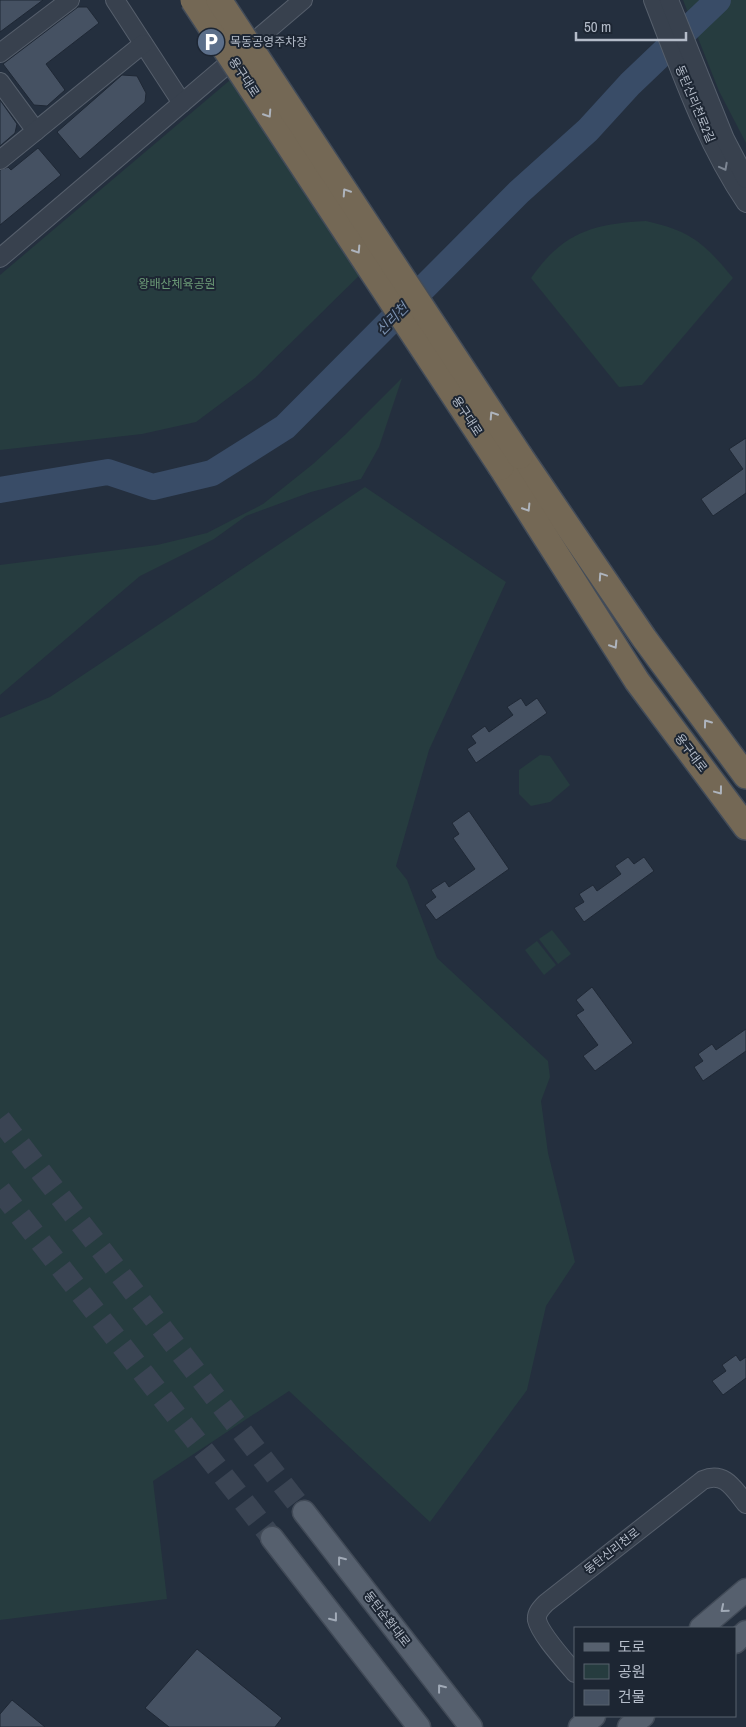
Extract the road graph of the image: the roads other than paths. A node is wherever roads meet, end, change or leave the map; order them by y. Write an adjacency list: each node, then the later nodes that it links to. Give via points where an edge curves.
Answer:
1 (70, 0): 9 (street)
2 (114, 0): 8 (street)
3 (193, 0): 18 (highway, 용구대로, one-way to 18, bridge)
4 (219, 0): 18 (highway, 용구대로, one-way to 4, bridge)
5 (303, 0): 12 (street)
6 (653, 0): 11 (street, 동탄신리천로2길)
7 (668, 0): 11 (street, 동탄신리천로2길)
8 (144, 44): 12 (street); 13 (street)
9 (0, 53)
10 (0, 82): 13 (street)
11 (702, 102): 15 (street, 동탄신리천로2길); 16 (street, 동탄신리천로2길, one-way to 16, via 722,165)
12 (182, 103): 17 (street)
13 (36, 131): 14 (street)
14 (0, 160)
15 (746, 179)
16 (746, 203)
17 (0, 258)
18 (510, 462): 19 (highway, 용구대로, one-way to 18); 20 (highway, 용구대로, one-way to 20, via 637,681)
19 (746, 776)
20 (746, 827)
21 (746, 1504): 28 (street, 동탄신리천로, via 727,1481 718,1477 703,1480 546,1603 537,1618 541,1630)
22 (304, 1512): 32 (main road, 동탄순환대로, one-way to 22)
23 (272, 1538): 31 (main road, one-way to 31)
24 (746, 1590): 25 (main road, one-way to 25)
25 (702, 1627)
26 (746, 1632): 27 (main road)
27 (736, 1641)
28 (574, 1672)
29 (593, 1717): 33 (main road)
30 (642, 1717): 34 (main road)
31 (418, 1727)
32 (471, 1727)
33 (580, 1727)
34 (628, 1727)

